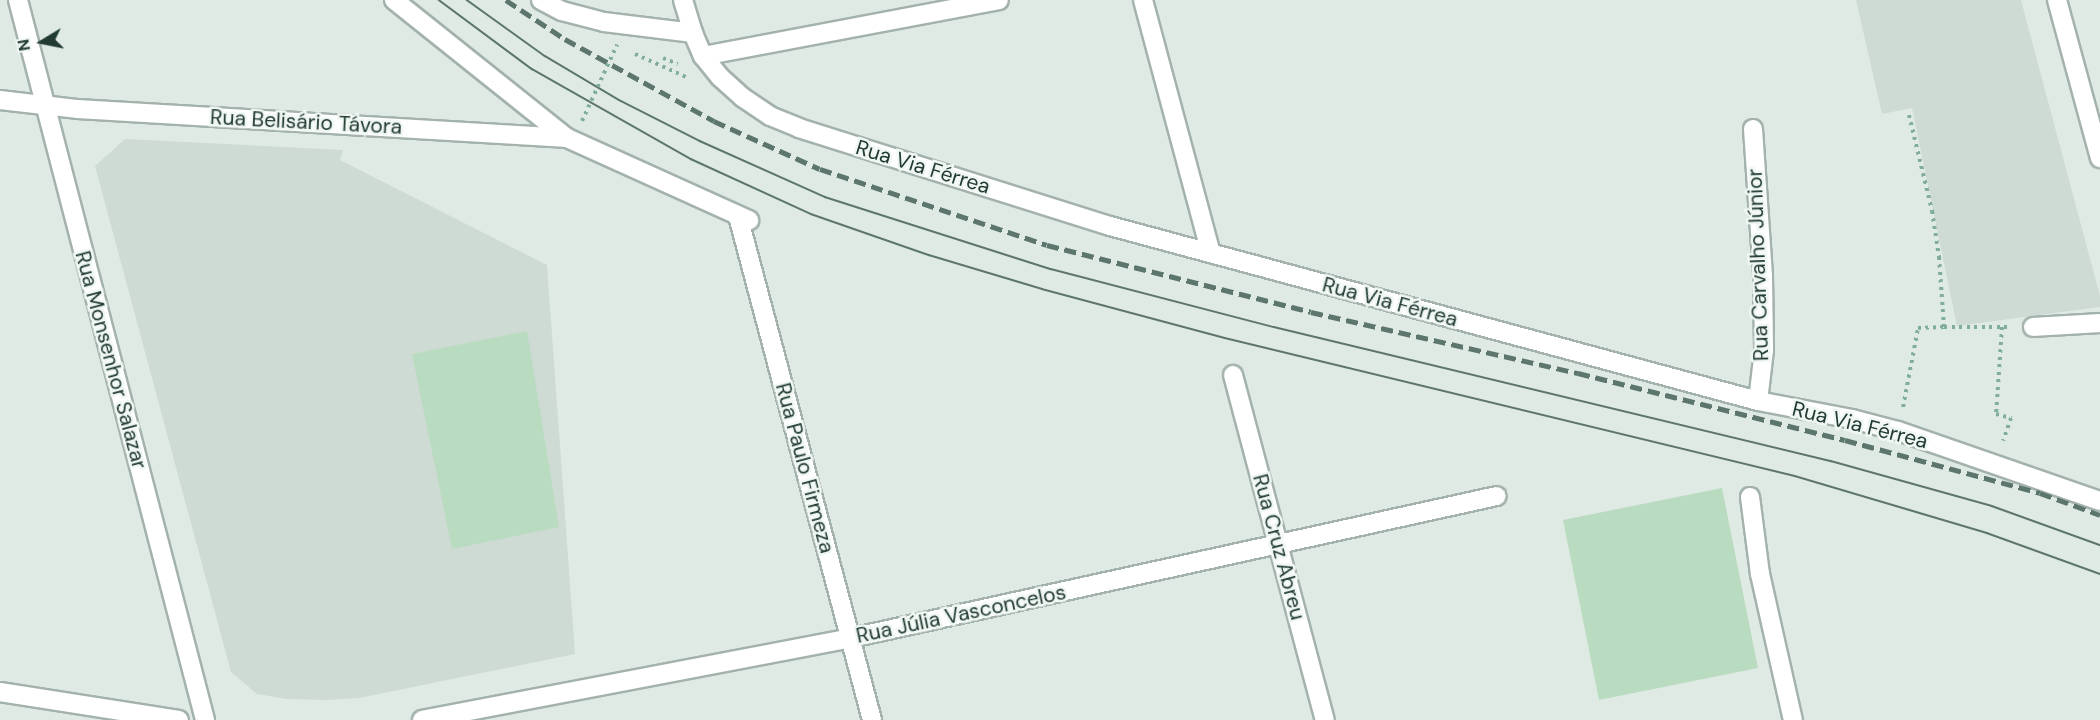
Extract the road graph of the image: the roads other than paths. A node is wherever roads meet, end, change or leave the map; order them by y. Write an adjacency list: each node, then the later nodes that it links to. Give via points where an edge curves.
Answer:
1 (18, 0): 11 (street, Rua Monsenhor Salazar)
2 (393, 0): 13 (street)
3 (541, 0): 8 (street, via 562,11 604,22)
4 (684, 0): 8 (street)
5 (999, 0): 9 (street)
6 (1143, 0): 15 (street)
7 (2057, 0): 14 (street)
8 (693, 33): 9 (street)
9 (703, 56): 15 (street, Rua Via Férrea, via 742,97 770,116 798,128 1110,226)
10 (0, 100): 11 (street, Rua Belisário Távora)
11 (44, 105): 13 (street, Rua Belisário Távora); 27 (street, Rua Monsenhor Salazar)
12 (1753, 129): 19 (street, Rua Carvalho Júnior, via 1763,276 1764,350)
13 (567, 138): 24 (street, Rua Paulo Firmeza, via 745,218)
14 (2100, 158)
15 (1211, 253): 19 (street, Rua Via Férrea)
16 (2100, 323): 17 (street)
17 (2033, 327)
18 (1233, 375): 23 (street, Rua Cruz Abreu)
19 (1758, 400): 22 (street, Rua Via Férrea, via 1898,431)
20 (1497, 496): 23 (street, Rua Júlia Vasconcelos)
21 (1750, 497): 31 (street, via 1760,574)
22 (2100, 501)
23 (1278, 545): 24 (street, Rua Júlia Vasconcelos); 30 (street, Rua Cruz Abreu)
24 (851, 638): 28 (street, Rua Júlia Vasconcelos); 29 (street, Rua Paulo Firmeza)
25 (0, 692): 26 (street)
26 (179, 720)
27 (205, 720)
28 (422, 720)
29 (872, 720)
30 (1325, 720)
31 (1793, 720)

